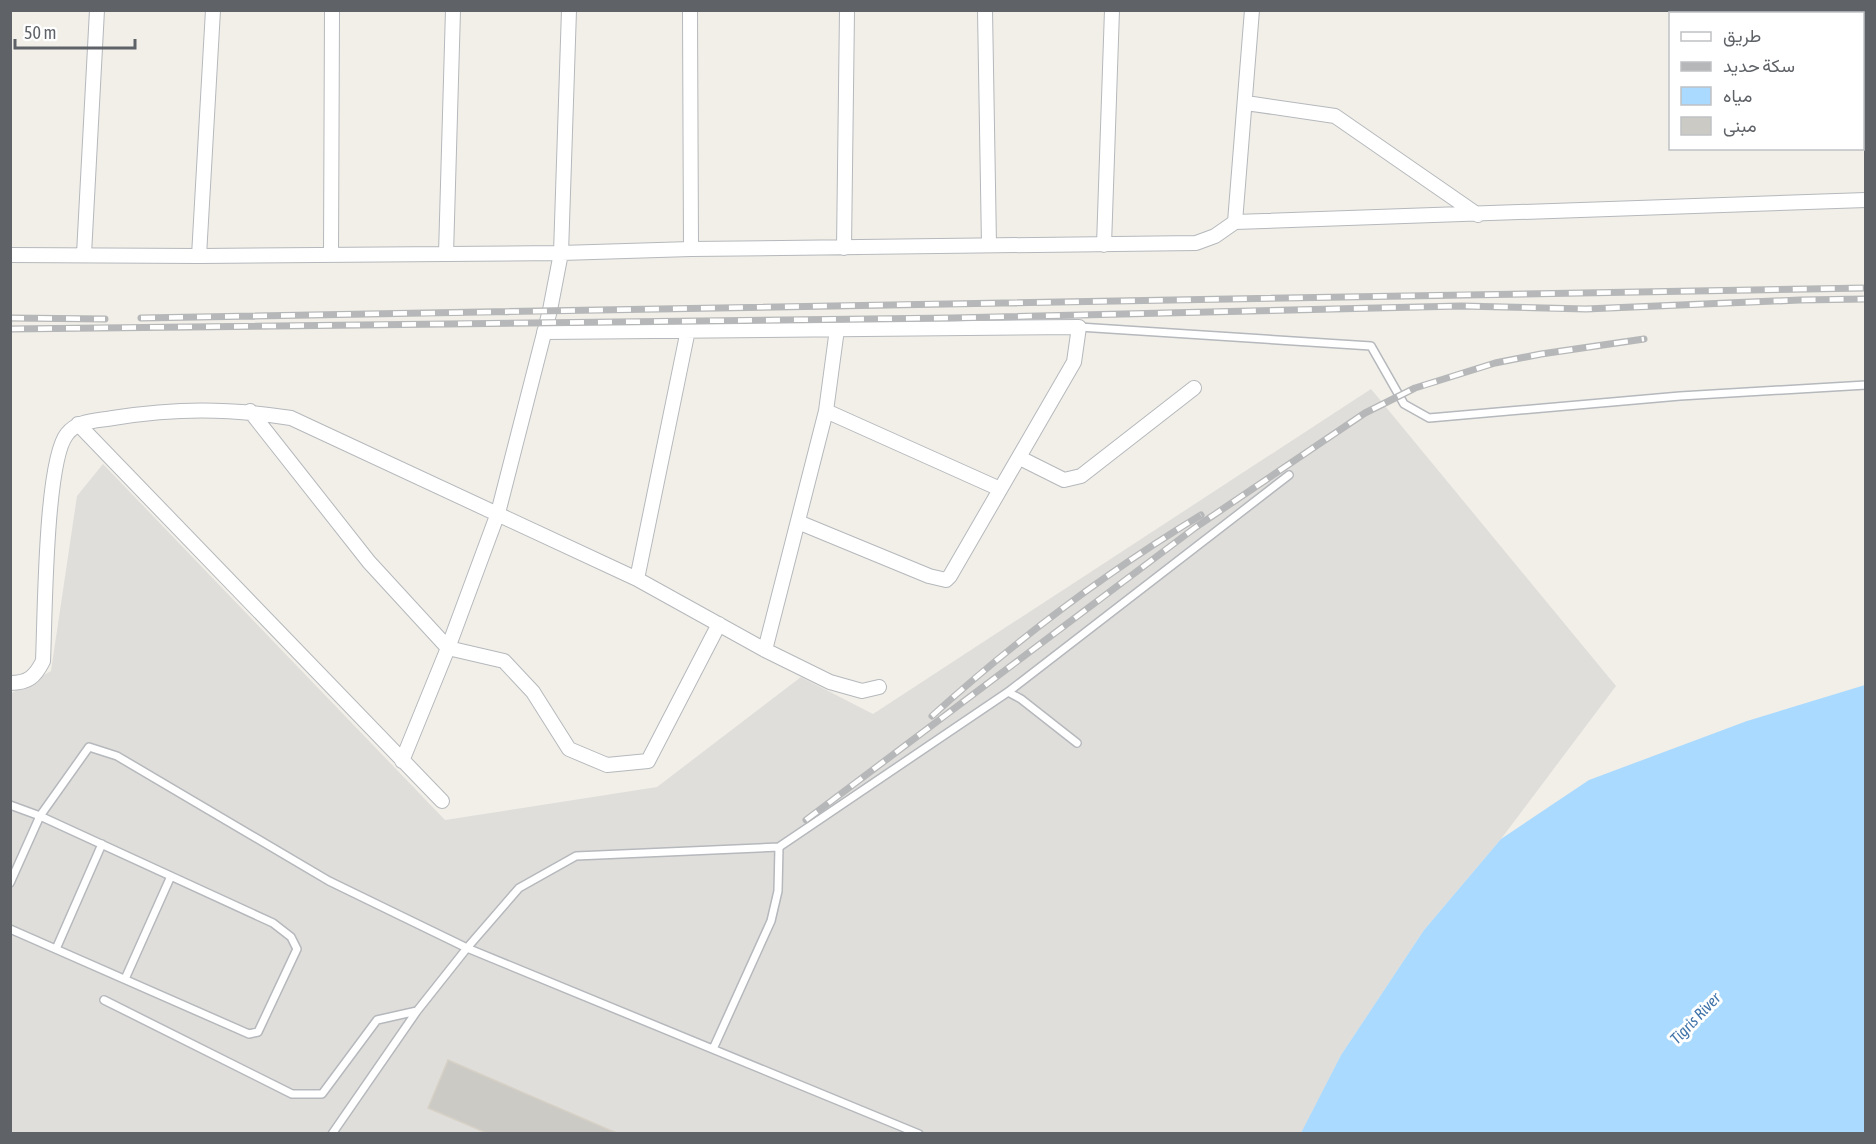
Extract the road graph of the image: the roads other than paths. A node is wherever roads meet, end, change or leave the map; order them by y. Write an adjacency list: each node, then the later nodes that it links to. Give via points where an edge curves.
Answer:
1 (96, 10): 20 (street)
2 (213, 10): 24 (street)
3 (332, 10): 23 (street)
4 (453, 10): 21 (street)
5 (569, 10): 19 (street)
6 (690, 10): 18 (street)
7 (847, 10): 17 (street)
8 (985, 10): 15 (street)
9 (1112, 10): 16 (street)
10 (1252, 10): 11 (street)
11 (1246, 103): 13 (street, via 1335,116); 14 (street)
12 (1866, 200): 13 (street)
13 (1478, 215): 14 (street)
14 (1235, 222): 16 (street, via 1196,243)
15 (989, 245): 16 (street); 17 (street)
16 (1104, 245)
17 (844, 248): 18 (street)
18 (691, 249): 19 (street)
19 (561, 253): 21 (street); 28 (street)
20 (84, 254): 22 (street); 24 (street)
21 (446, 254): 23 (street)
22 (10, 255)
23 (331, 255): 24 (street)
24 (199, 256)
25 (1079, 327): 26 (street); 29 (lane, via 1371,346 1404,404 1429,418 1680,396); 34 (street, via 1074,362)
26 (837, 329): 27 (street); 32 (street)
27 (688, 330): 28 (street); 39 (street)
28 (544, 332): 37 (street)
29 (1866, 385)
30 (1194, 388): 34 (street, via 1082,476 1065,480)
31 (250, 411): 33 (street, via 157,411); 37 (street, via 291,418); 41 (street, via 369,562)
32 (826, 411): 36 (street); 38 (street)
33 (78, 424): 43 (street, via 66,435 59,452 51,495 43,661 37,674 25,683); 47 (street)
34 (1020, 458): 36 (street)
35 (1289, 475): 45 (lane)
36 (999, 489): 38 (street, via 950,576 942,580)
37 (498, 513): 39 (street); 41 (street)
38 (798, 522): 42 (street)
39 (637, 579): 40 (street)
40 (719, 624): 41 (street, via 648,761 607,765 569,749 533,692 504,661); 42 (street)
41 (447, 648): 47 (street)
42 (765, 650): 44 (street, via 830,682 862,691)
43 (10, 683)
44 (879, 687)
45 (1008, 692): 46 (lane); 52 (lane)
46 (1077, 743)
47 (402, 761): 48 (street)
48 (442, 801)
49 (10, 805): 50 (lane)
50 (40, 816): 51 (lane); 54 (lane); 56 (lane, via 89,747 117,756 330,881)
51 (102, 844): 53 (lane); 57 (lane)
52 (779, 848): 56 (lane, via 576,856 519,888); 61 (lane, via 778,891 771,921)
53 (171, 876): 58 (lane); 58 (lane, via 273,923 291,937 297,949 258,1032 249,1034)
54 (10, 883)
55 (10, 929): 57 (lane)
56 (467, 948): 60 (lane); 61 (lane)
57 (56, 949): 58 (lane)
58 (125, 980)
59 (104, 1000): 60 (lane, via 292,1094 322,1094 377,1020)
60 (417, 1011): 62 (lane)
61 (713, 1049): 63 (lane)
62 (332, 1134)
63 (919, 1134)

